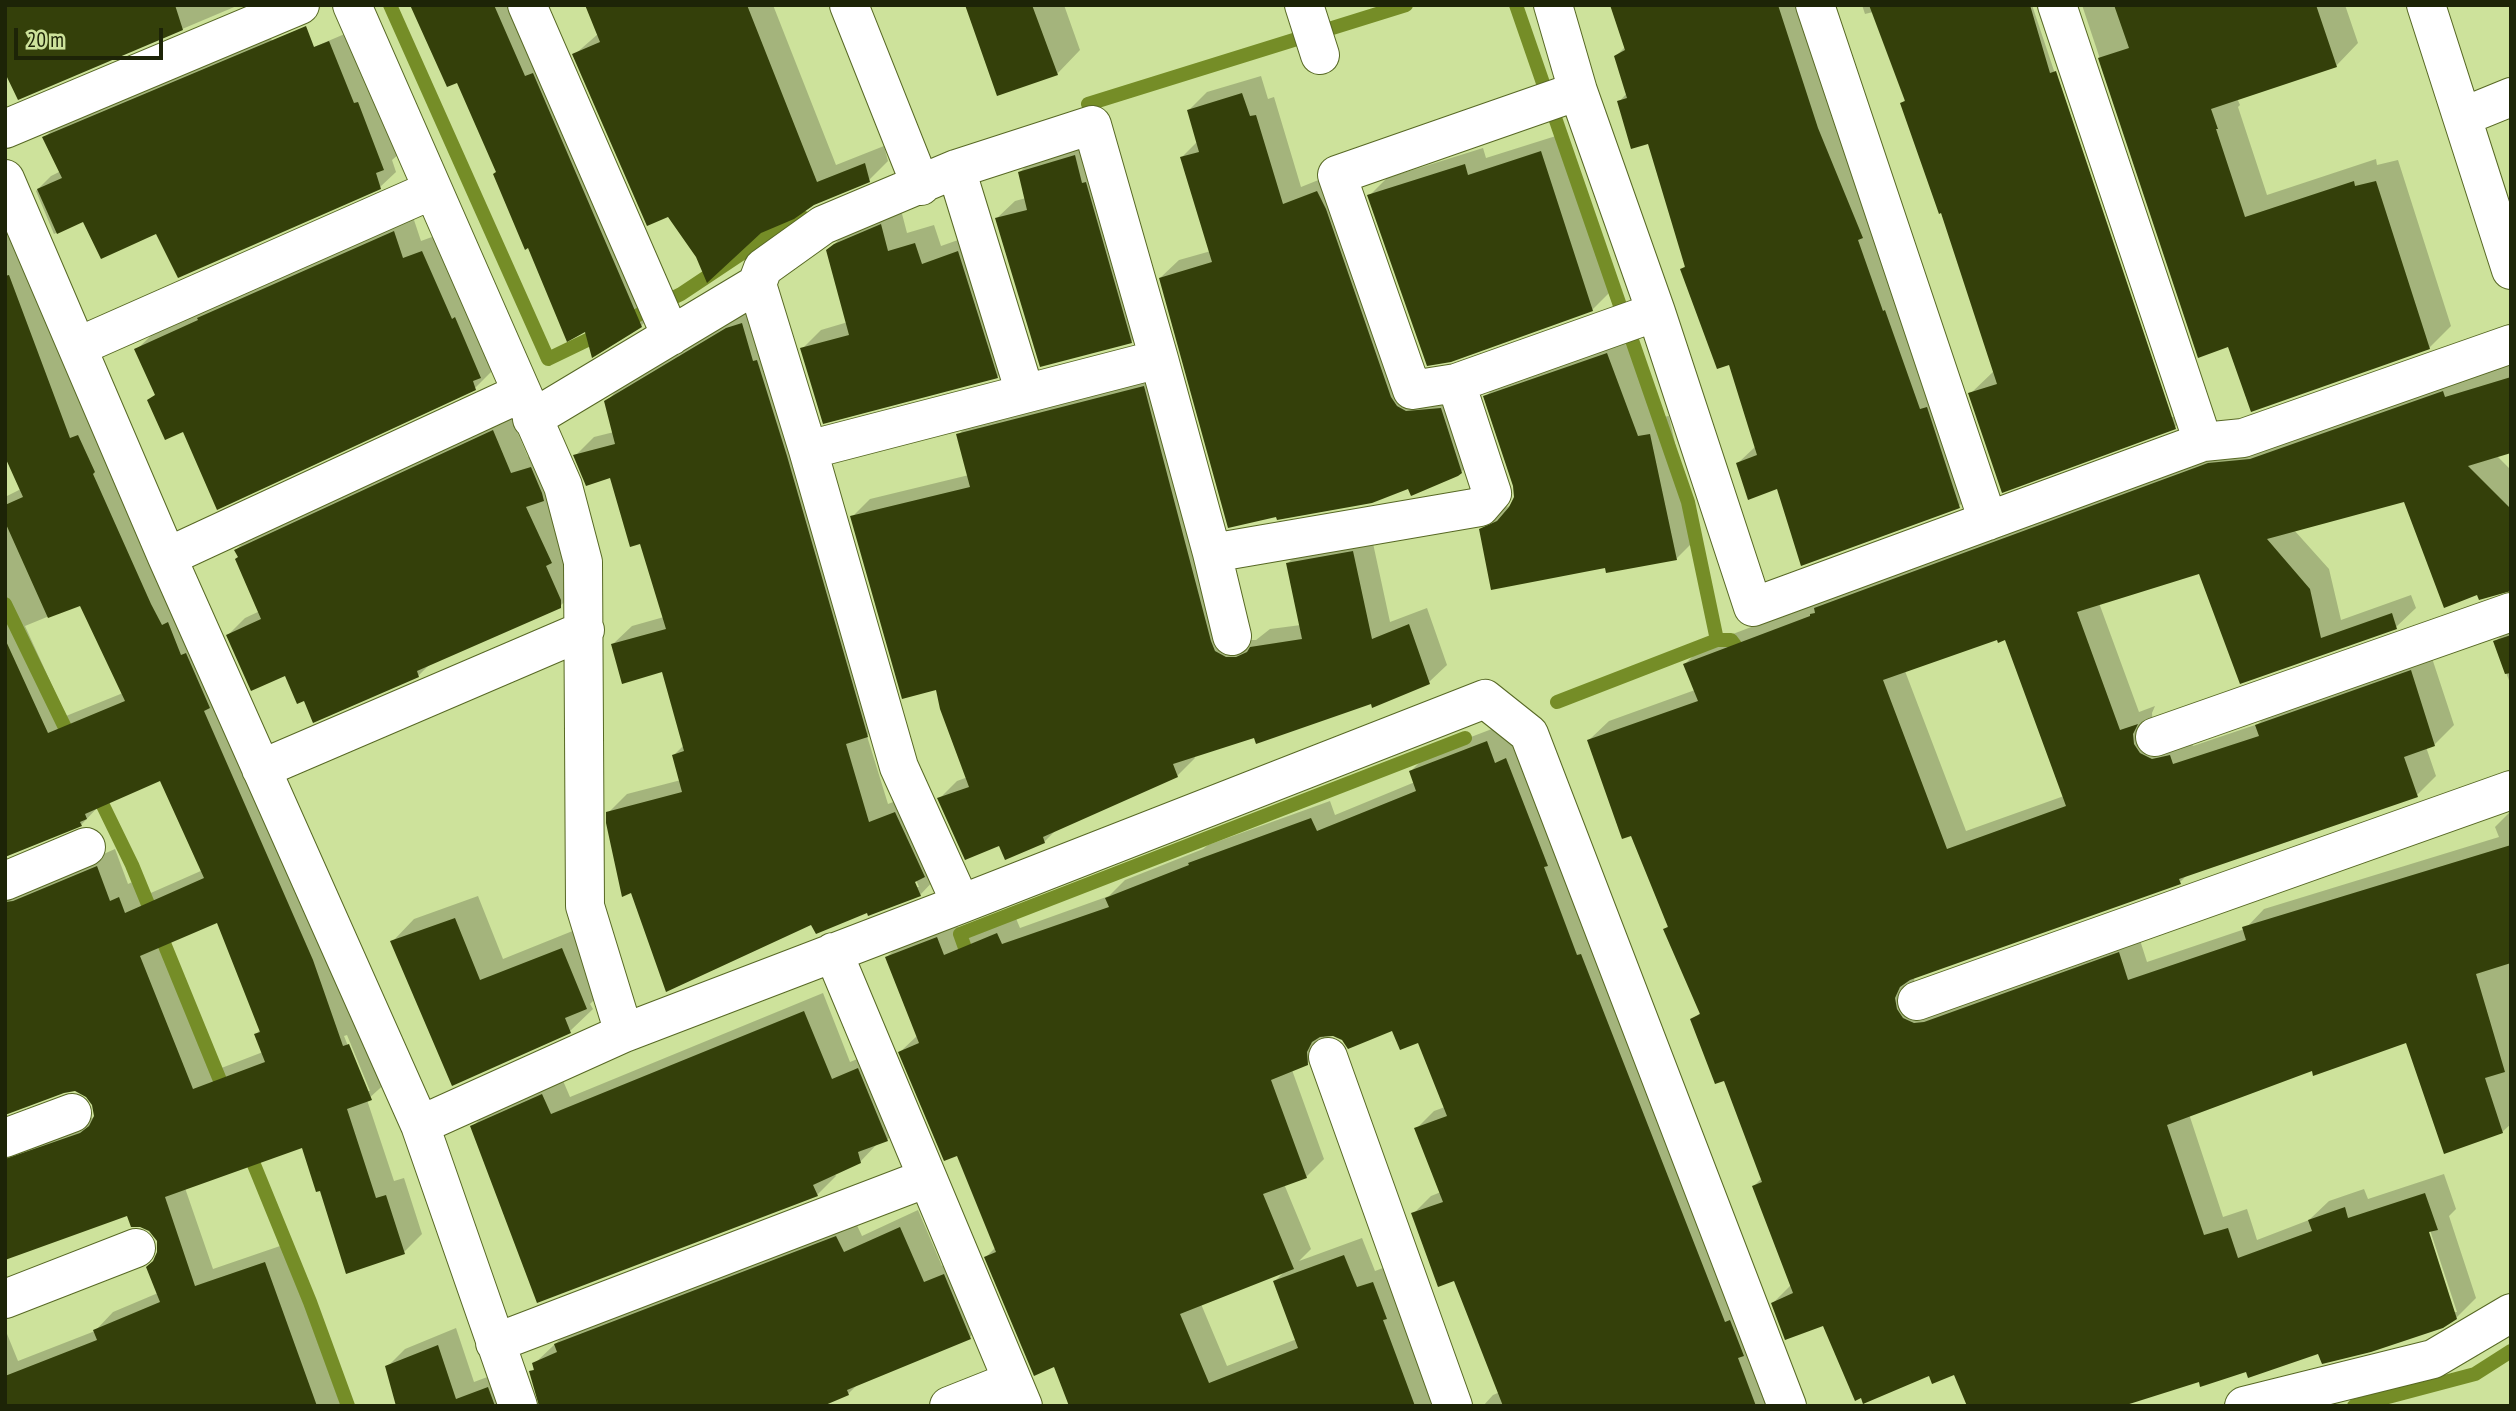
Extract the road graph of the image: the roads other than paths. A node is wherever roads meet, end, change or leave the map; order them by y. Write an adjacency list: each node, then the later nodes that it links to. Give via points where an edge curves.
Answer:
1 (300, 5): 12 (street)
2 (352, 5): 16 (street)
3 (527, 5): 19 (street)
4 (849, 5): 15 (street)
5 (1553, 5): 10 (street)
6 (1815, 5): 29 (street)
7 (2057, 5): 27 (street)
8 (2426, 5): 11 (street)
9 (2511, 97): 11 (street)
10 (1559, 98): 20 (street); 24 (street, via 1338,175 1412,390)
11 (2462, 117): 17 (street)
12 (5, 129)
13 (956, 169): 15 (street); 23 (street, via 1092,125); 25 (street)
14 (5, 179): 22 (street)
15 (921, 186): 18 (street, via 823,225 763,268)
16 (432, 190): 22 (street); 26 (street)
17 (2511, 270)
18 (757, 284): 19 (street); 28 (street)
19 (662, 315): 26 (street)
20 (1636, 318): 24 (street); 29 (street, via 1753,607)
21 (2511, 344): 27 (street, via 2243,438)
22 (77, 347): 31 (street)
23 (1159, 359): 25 (street); 30 (street)
24 (1456, 383): 30 (street, via 1492,493 1480,507)
25 (1025, 393): 28 (street)
26 (527, 406): 31 (street); 33 (street, via 563,486 583,562)
27 (2203, 442): 29 (street)
28 (808, 450): 40 (street, via 899,767)
29 (1988, 521)
30 (1212, 553): 34 (street)
31 (167, 557): 36 (street)
32 (2511, 612): 35 (street)
33 (585, 630): 36 (street); 43 (street, via 585,906)
34 (1232, 636)
35 (2155, 737)
36 (261, 769): 46 (street)
37 (2511, 790): 42 (street)
38 (86, 847): 39 (street)
39 (5, 881)
40 (961, 904): 41 (street); 57 (street, via 1485,699 1529,734)
41 (833, 952): 43 (street); 48 (street)
42 (1917, 1000)
43 (624, 1033): 46 (street)
44 (1328, 1057): 56 (street)
45 (72, 1113): 47 (street)
46 (419, 1125): 52 (street)
47 (5, 1138)
48 (927, 1178): 52 (street); 53 (street)
49 (136, 1248): 50 (street)
50 (5, 1299)
51 (2511, 1313): 58 (street, via 2433,1359)
52 (495, 1343): 54 (street)
53 (1017, 1394): 55 (street)
54 (518, 1406)
55 (949, 1406)
56 (1452, 1406)
57 (1787, 1406)
58 (2244, 1406)

